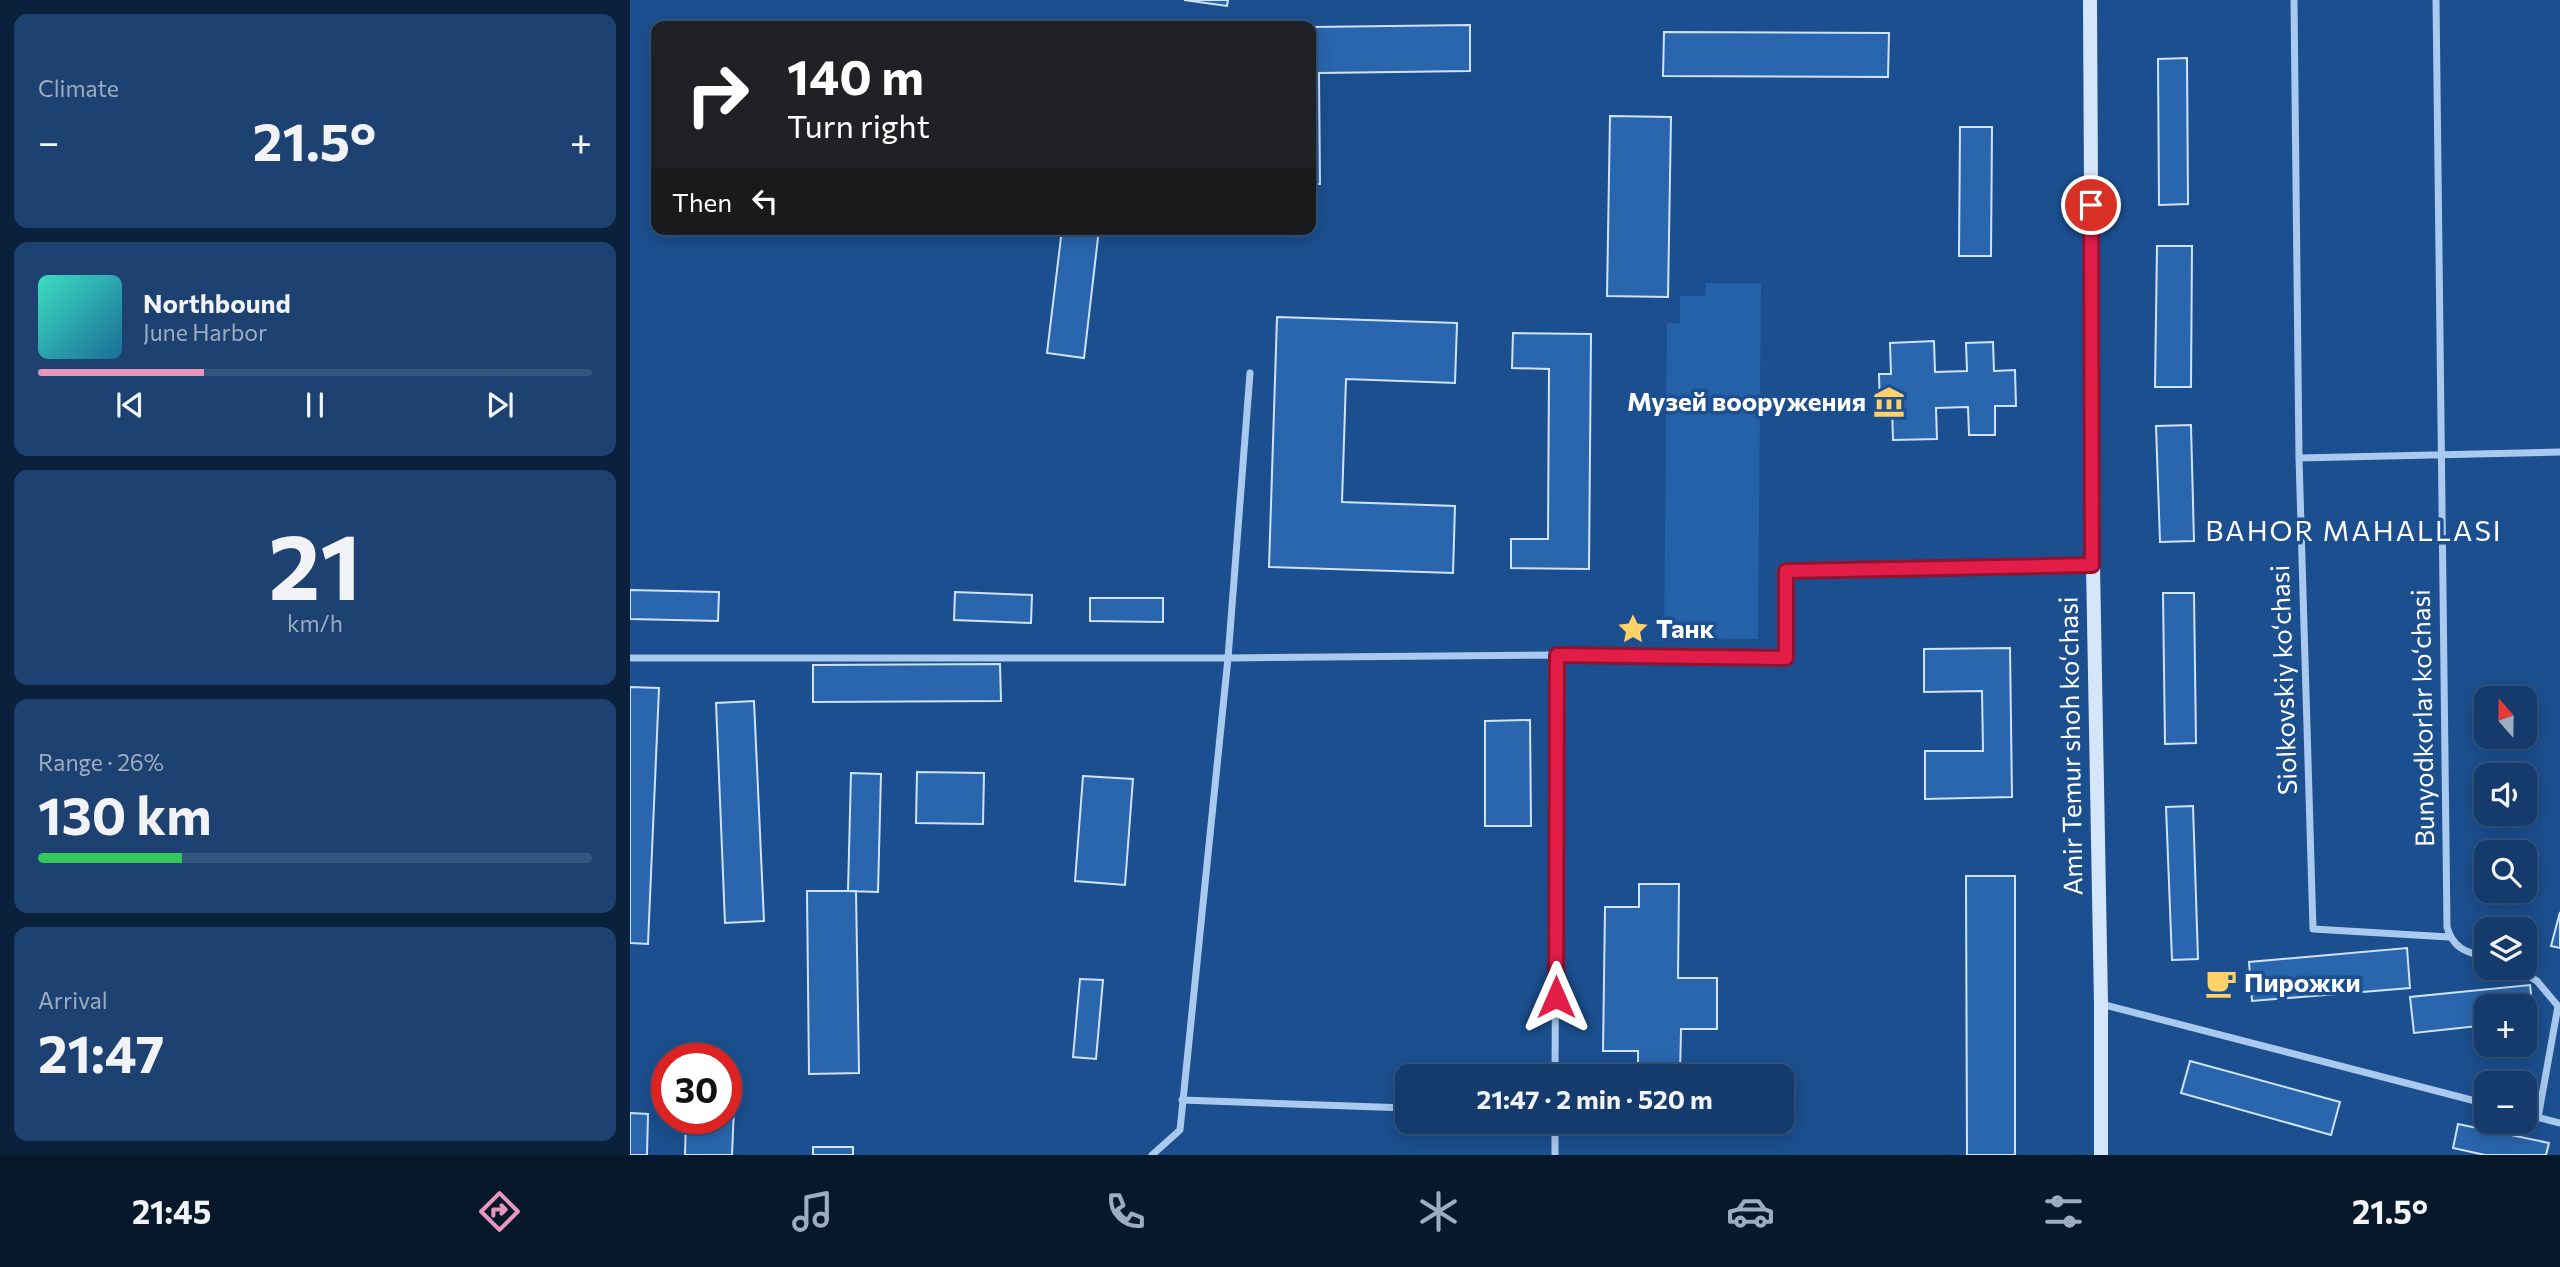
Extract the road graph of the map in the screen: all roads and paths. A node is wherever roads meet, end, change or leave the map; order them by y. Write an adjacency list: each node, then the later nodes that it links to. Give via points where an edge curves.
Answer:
1 (2090, 0): 8 (main road, Amir Temur shoh ko‘chasi)
2 (2294, 0): 7 (street, Siolkovskiy ko‘chasi)
3 (2436, 0): 6 (street, Bunyodkorlar ko‘chasi)
4 (1250, 373): 11 (street)
5 (2560, 452): 6 (street)
6 (2441, 453): 7 (street); 12 (street, Bunyodkorlar ko‘chasi)
7 (2299, 458): 12 (street, Siolkovskiy ko‘chasi, via 2313,929)
8 (2092, 565): 9 (street, via 1786,571 1786,658); 15 (main road, Amir Temur shoh ko‘chasi)
9 (1557, 655): 11 (street); 16 (street)
10 (630, 658): 11 (street)
11 (1228, 658): 17 (street)
12 (2449, 937): 13 (street, via 2462,950)
13 (2474, 954)
14 (2536, 980): 20 (street, via 2558,1006)
15 (2101, 1004): 18 (street); 25 (main road, Amir Temur shoh ko‘chasi)
16 (1555, 1064)
17 (1182, 1100): 19 (street); 23 (street, via 1180,1130)
18 (2474, 1101)
19 (1395, 1108)
20 (2538, 1118): 21 (street)
21 (2560, 1124)
22 (1555, 1134): 24 (street)
23 (1152, 1155)
24 (1555, 1155)
25 (2101, 1155)

